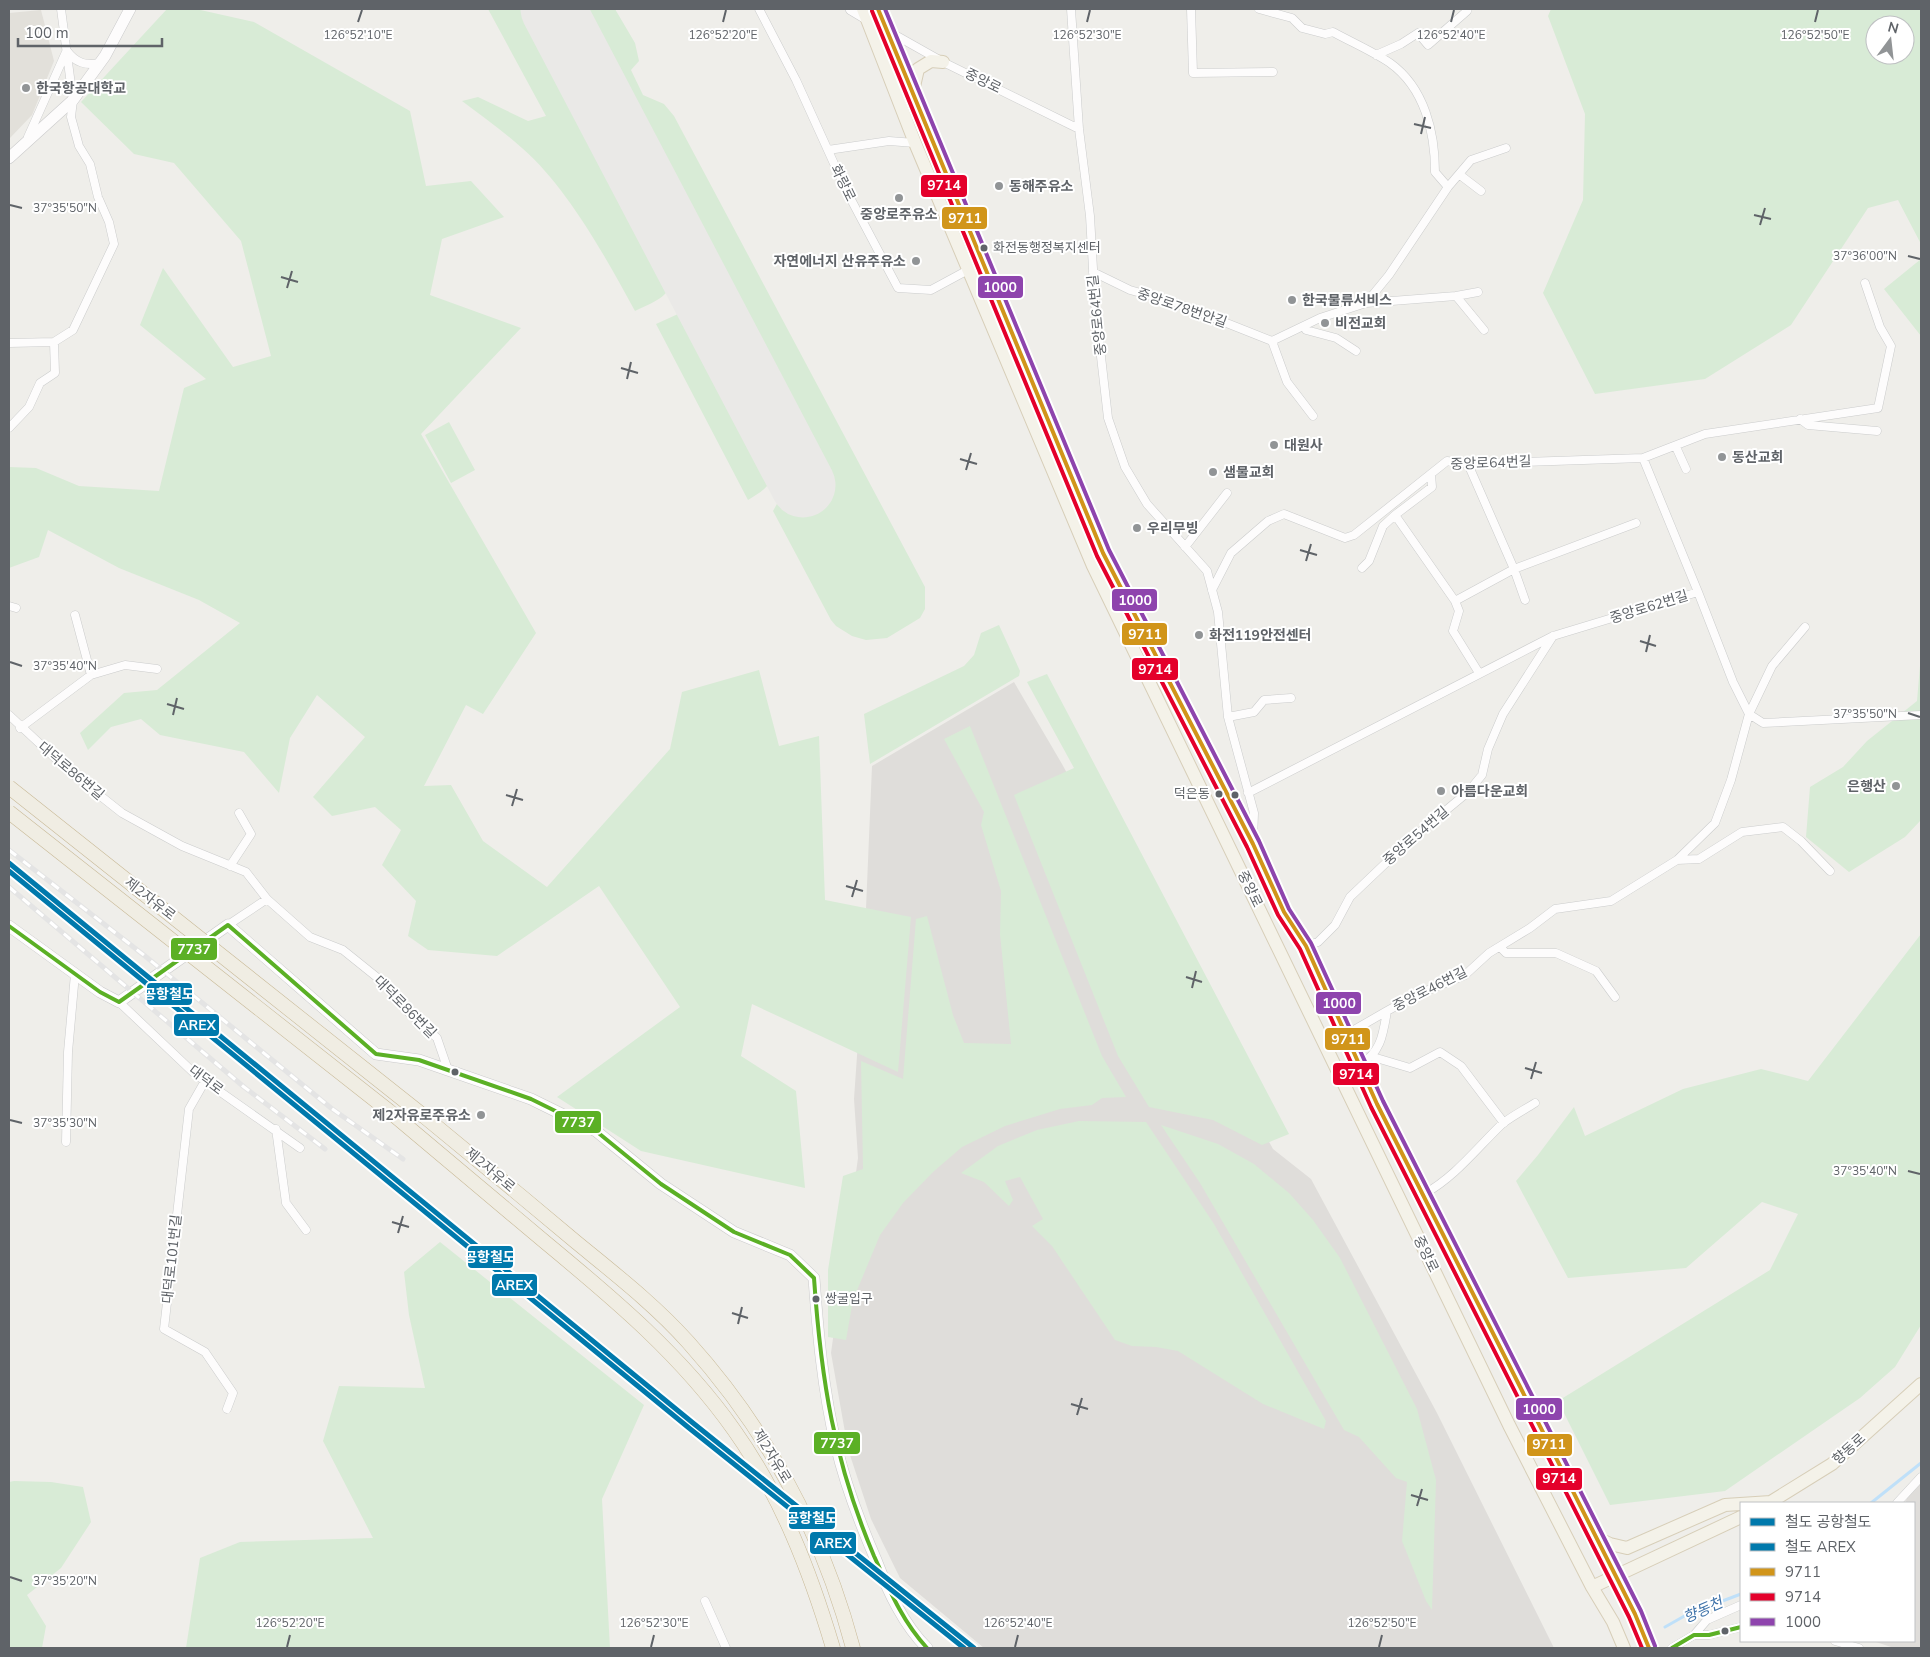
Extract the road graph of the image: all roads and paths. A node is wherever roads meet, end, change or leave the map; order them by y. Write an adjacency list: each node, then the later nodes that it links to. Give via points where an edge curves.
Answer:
1 (62, 9): 12 (street)
2 (130, 9): 15 (street)
3 (759, 9): 23 (street, 화랑로)
4 (851, 9): 10 (street)
5 (878, 9): 11 (main road, 중앙로)
6 (1071, 9): 19 (street, 중앙로64번길)
7 (1191, 9): 16 (street, via 1193,73)
8 (1259, 9): 13 (street, via 1292,18 1302,28 1325,34 1333,32)
9 (1467, 11): 13 (street, via 1428,45 1418,33)
10 (866, 14): 11 (street); 20 (main road, 중앙로)
11 (888, 31): 14 (street, 중앙로); 17 (main road, 중앙로)
12 (66, 50): 15 (street, via 80,63); 18 (street); 21 (street)
13 (1376, 55): 26 (street, via 1400,71 1414,89 1429,119 1435,145 1435,172)
14 (943, 62): 17 (main road, via 931,62 918,69); 19 (street, 중앙로)
15 (100, 63): 18 (street)
16 (1273, 72)
17 (912, 91): 75 (main road, 중앙로, via 1102,553)
18 (72, 100): 21 (street); 37 (street, via 71,117 79,146 90,164 114,244 73,330)
19 (1079, 129): 29 (street, 중앙로64번길)
20 (915, 143): 23 (street, via 889,141); 28 (main road, 중앙로)
21 (24, 145): 24 (street)
22 (1506, 148): 25 (street, via 1471,160)
23 (828, 150): 28 (street, 화랑로, via 898,288 931,290)
24 (9, 158)
25 (1460, 175): 26 (street); 27 (street)
26 (1448, 187): 33 (street, via 1390,275)
27 (1481, 191)
28 (968, 270): 109 (main road, 중앙로, via 1093,566 1509,1425)
29 (1093, 272): 36 (street, 중앙로78번안길, via 1130,290 1176,303); 52 (street, 중앙로64번길, via 1108,418 1125,467 1147,504)
30 (1865, 283): 41 (street, 중앙로64번길, via 1880,327 1891,346 1878,408)
31 (1478, 292): 32 (street)
32 (1456, 296): 33 (street); 35 (street)
33 (1366, 303): 34 (street)
34 (1304, 326): 36 (street); 39 (street, via 1306,330 1336,338)
35 (1484, 330)
36 (1272, 341): 40 (street, via 1287,382)
37 (54, 342): 38 (street); 42 (street, via 55,373 40,383 29,407)
38 (9, 343)
39 (1356, 351)
40 (1313, 416)
41 (1800, 419): 43 (street, 중앙로64번길, via 1808,425); 44 (street, 중앙로64번길, via 1705,434)
42 (9, 428)
43 (1877, 431)
44 (1676, 447): 45 (street, 중앙로64번길); 47 (street)
45 (1643, 458): 46 (street, 중앙로64번길); 56 (street)
46 (1468, 464): 48 (street, 중앙로64번길, via 1446,462); 54 (street)
47 (1686, 469)
48 (1431, 474): 50 (street, via 1432,487); 55 (street, 중앙로64번길, via 1354,535 1345,538 1284,514 1268,521 1231,553)
49 (1227, 493): 52 (street)
50 (1395, 515): 53 (street, via 1383,526 1369,561); 58 (street)
51 (1636, 523): 54 (street)
52 (1185, 547): 55 (street, 중앙로64번길, via 1207,571)
53 (1362, 568)
54 (1514, 569): 57 (street); 58 (street)
55 (1212, 590): 69 (street, 중앙로64번길, via 1218,612)
56 (1698, 592): 61 (street, 중앙로62번길); 66 (street, 중앙로62번길, via 1732,682)
57 (1525, 600)
58 (1455, 601): 63 (street, via 1459,611 1453,631)
59 (75, 615): 64 (street)
60 (1805, 627): 66 (street, 중앙로46번길, via 1772,666)
61 (1553, 636): 63 (street, 중앙로62번길); 82 (street, 중앙로54번길, via 1503,714 1482,775 1468,792 1408,841 1350,897 1336,925 1318,942)
62 (158, 670): 64 (street, via 125,665)
63 (1479, 673): 72 (street, 중앙로62번길)
64 (90, 675): 70 (street)
65 (1291, 698): 69 (street, via 1264,700 1254,712)
66 (1749, 714): 67 (street, via 1763,723); 76 (street, 중앙로46번길, via 1715,823)
67 (1921, 714)
68 (9, 715): 70 (street, 대덕로86번길)
69 (1228, 717): 72 (street, 중앙로64번길)
70 (20, 728): 77 (street, 대덕로86번길, via 122,813 182,846)
71 (9, 787): 119 (highway, 제2자유로, bridge, via 425,1116 646,1300 688,1342 766,1444 795,1495 840,1598)
72 (1248, 793): 75 (street, 중앙로64번길, via 1254,814)
73 (9, 812): 118 (highway, 제2자유로, bridge, via 388,1111 629,1312 670,1351 710,1396 735,1431 786,1517 818,1596)
74 (239, 813): 77 (street, via 251,834)
75 (1253, 844): 82 (main road, 중앙로, via 1284,912)
76 (1677, 860): 78 (street, 중앙로46번길, via 1699,859 1742,832 1783,827); 83 (street, 중앙로46번길, via 1612,901 1555,909)
77 (230, 866): 79 (street, 대덕로86번길, via 246,872)
78 (1830, 871)
79 (267, 899): 80 (street); 91 (street, 대덕로86번길, via 310,937 342,950 389,987 407,1011 437,1038)
80 (228, 925): 86 (street); 91 (street, via 376,1054 420,1060)
81 (9, 926): 84 (street, 대덕로)
82 (1306, 946): 88 (main road, 중앙로)
83 (1500, 947): 85 (street, via 1506,953 1556,952 1596,971); 87 (street, 중앙로46번길, via 1465,975 1414,996)
84 (75, 974): 86 (street, 대덕로); 96 (street, via 68,1052)
85 (1615, 997)
86 (119, 1002): 92 (street, 대덕로)
87 (1386, 1012): 88 (street); 89 (street, 중앙로46번길, via 1381,1042)
88 (1347, 1034): 90 (main road, 중앙로)
89 (1372, 1058): 90 (street); 94 (street, via 1410,1068 1440,1052 1460,1066)
90 (1360, 1065): 98 (main road, 중앙로)
91 (448, 1070): 116 (street, via 531,1099 596,1132 661,1184 734,1232 790,1256 814,1278 819,1347 836,1444 859,1520 892,1598)
92 (205, 1081): 95 (street, 대덕로); 101 (street, 대덕로101번길, via 188,1108 164,1329 205,1352 233,1393)
93 (1535, 1103): 94 (street)
94 (1504, 1123): 98 (street, via 1465,1162)
95 (276, 1129): 97 (street, 대덕로); 99 (street, via 286,1203)
96 (66, 1142)
97 (300, 1148)
98 (1424, 1194): 107 (main road, 중앙로)
99 (306, 1230)
100 (1921, 1384): 103 (main road, 향동로, via 1832,1464)
101 (227, 1409)
102 (1921, 1477): 104 (street)
103 (1772, 1502)
104 (1898, 1502)
105 (1740, 1504): 107 (main road, via 1725,1505 1627,1548)
106 (1740, 1517): 108 (main road)
107 (1595, 1538): 108 (main road, 중앙로)
108 (1614, 1575): 109 (main road); 115 (main road, 중앙로)
109 (1592, 1587): 120 (main road, 중앙로)
110 (704, 1600): 117 (street)
111 (1740, 1605): 113 (street, via 1707,1620)
112 (1740, 1627): 113 (street)
113 (1694, 1635): 121 (street)
114 (1838, 1642): 122 (street)
115 (1648, 1645)
116 (919, 1646)
117 (726, 1648)
118 (833, 1648)
119 (853, 1648)
120 (1624, 1648)
121 (1672, 1648)
122 (1859, 1648)

